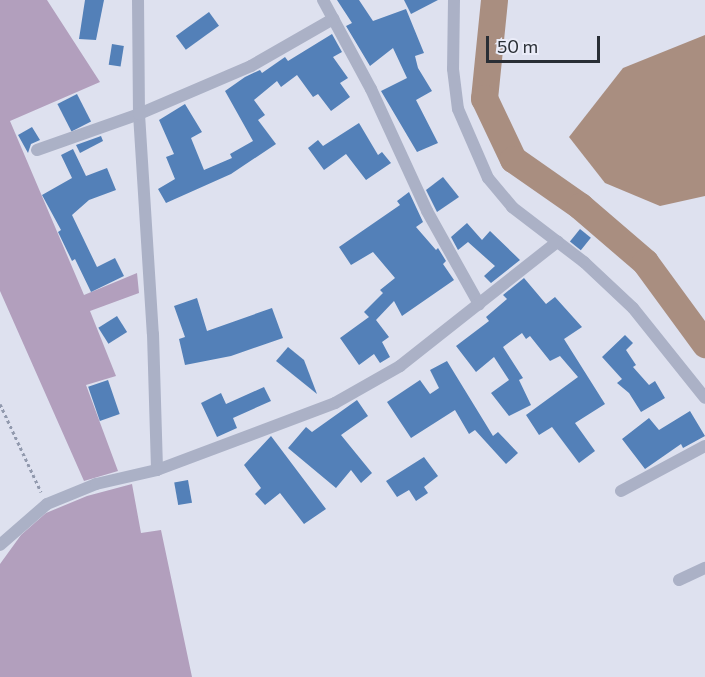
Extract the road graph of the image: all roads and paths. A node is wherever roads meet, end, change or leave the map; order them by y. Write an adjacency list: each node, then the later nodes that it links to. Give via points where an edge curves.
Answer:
1 (138, 0): 5 (street)
2 (323, 0): 4 (street)
3 (454, 0): 7 (street, via 456,91 471,145 499,193 527,220)
4 (333, 18): 5 (street, via 251,66); 8 (street, via 371,89 427,211)
5 (139, 114): 6 (street); 12 (street)
6 (37, 150)
7 (558, 240): 8 (street); 9 (street, via 633,308)
8 (479, 304): 12 (street, via 400,366 335,403)
9 (705, 398)
10 (0, 404): 14 (path)
11 (705, 446): 13 (street)
12 (157, 470): 14 (street, via 96,484)
13 (621, 491)
14 (47, 504): 15 (street)
15 (0, 545)
16 (705, 568): 17 (street)
17 (679, 580)

